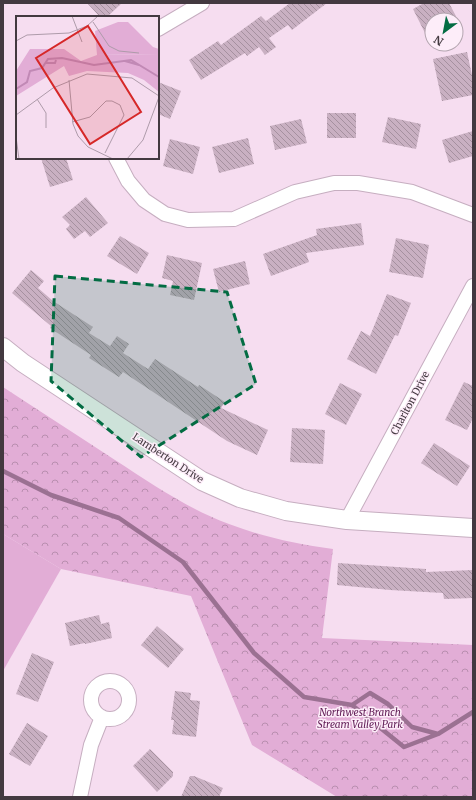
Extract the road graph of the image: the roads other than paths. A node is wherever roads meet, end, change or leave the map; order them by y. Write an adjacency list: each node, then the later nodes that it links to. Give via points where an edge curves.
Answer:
1 (202, 3): 2 (street)
2 (159, 28)
3 (117, 159): 4 (street, via 128,181 144,200 165,214 188,220 234,219 295,192 334,183 358,183 412,192)
4 (473, 215)
5 (473, 286): 7 (street, Charlton Drive)
6 (3, 347): 7 (street, Lamberton Drive, via 23,363 202,481 240,498 286,511)
7 (347, 520): 8 (street, Lamberton Drive)
8 (473, 528)
9 (102, 717): 10 (street, via 91,745)
10 (80, 797)

